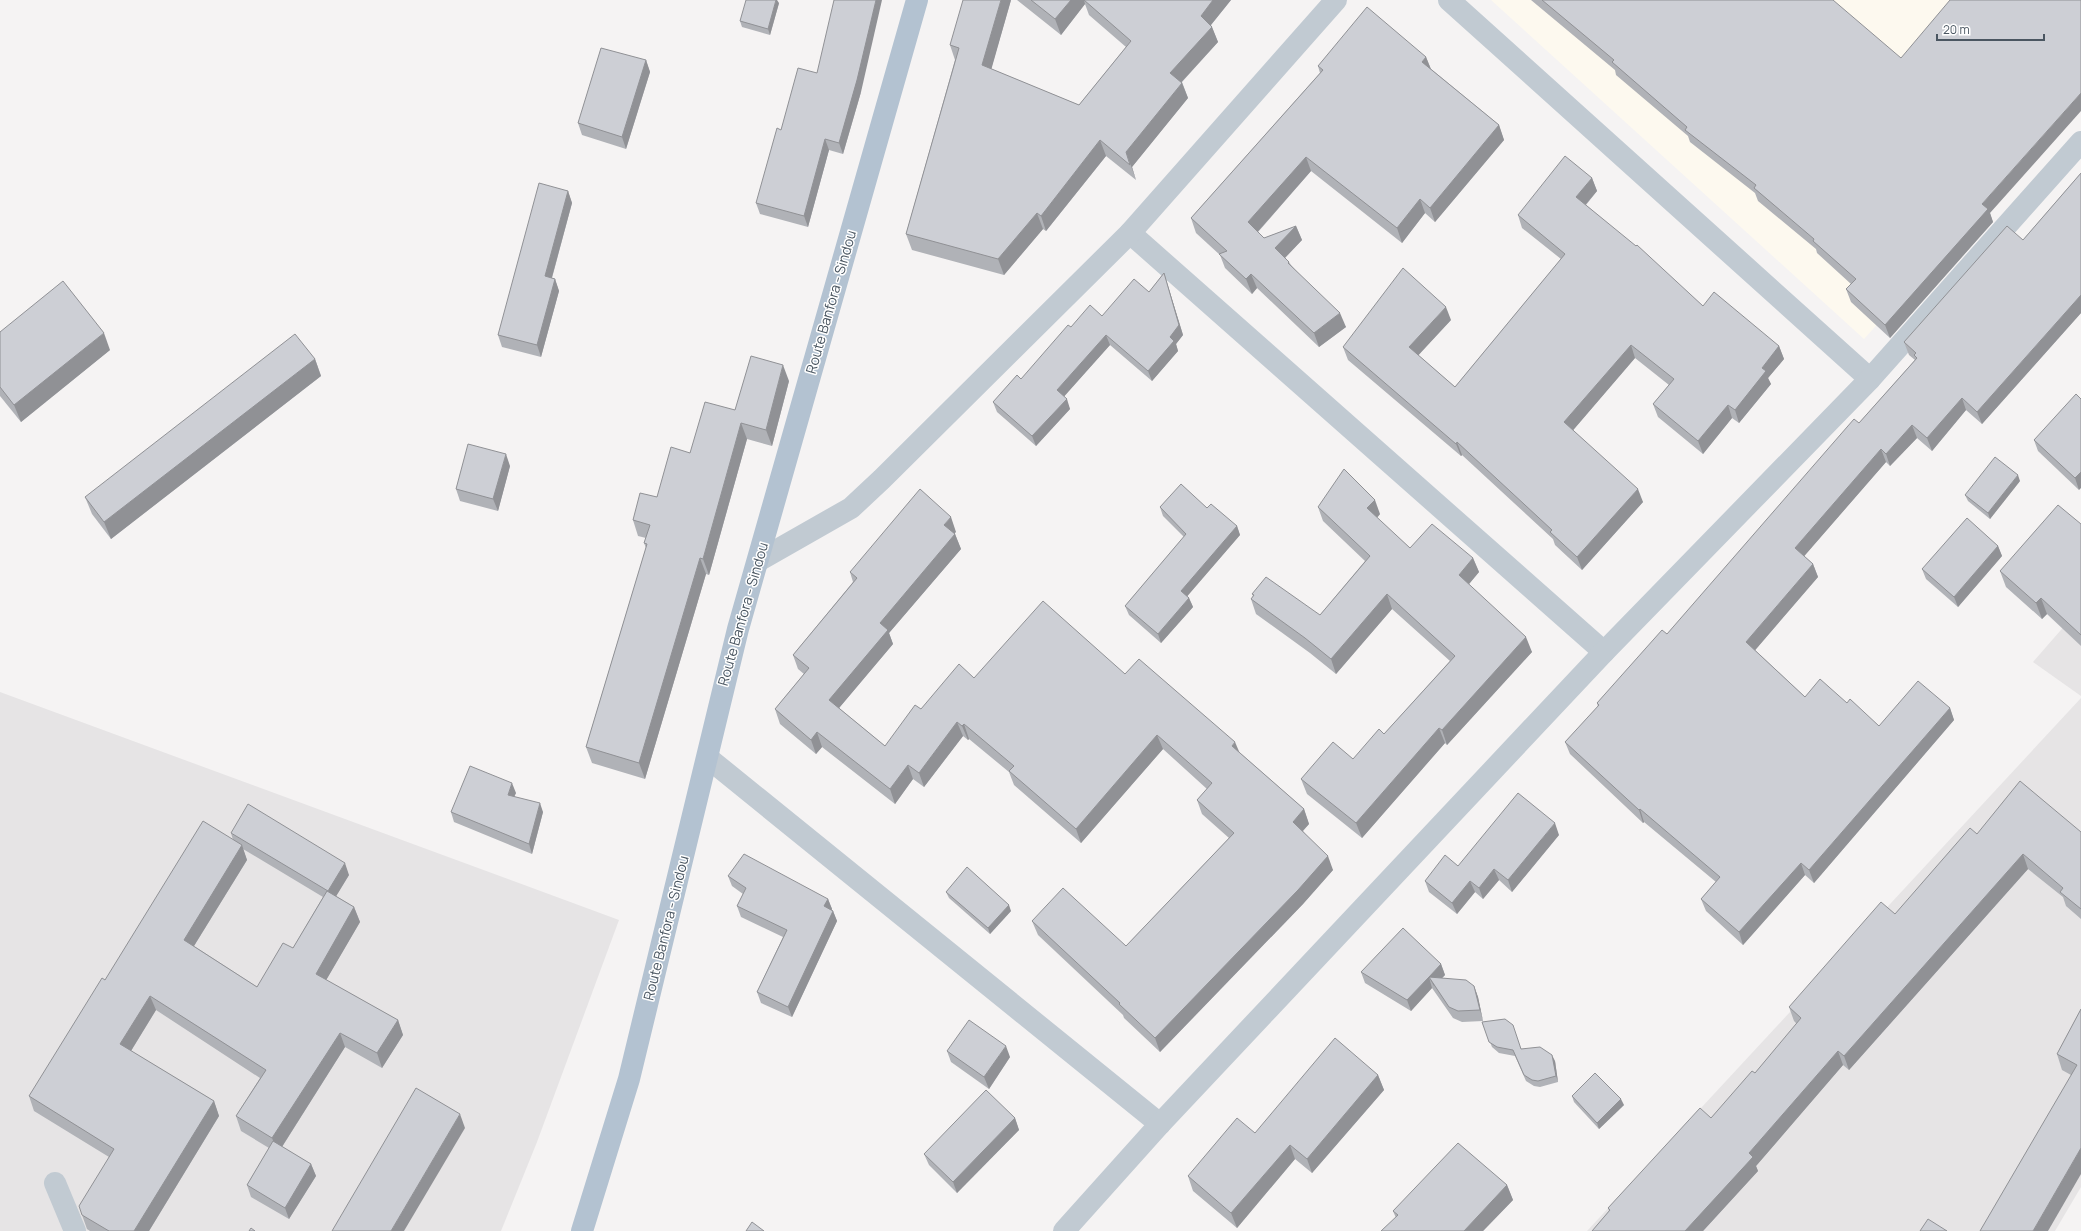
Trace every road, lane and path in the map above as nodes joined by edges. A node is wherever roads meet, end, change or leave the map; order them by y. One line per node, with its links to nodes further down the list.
1 (917, 0): 7 (main road, Route Banfora - Sindou)
2 (1336, 0): 5 (street)
3 (1449, 0): 6 (street)
4 (2081, 142): 6 (street)
5 (1130, 233): 7 (street); 8 (street)
6 (1870, 379): 8 (street)
7 (758, 560): 9 (main road, Route Banfora - Sindou)
8 (1604, 652): 10 (street)
9 (708, 758): 10 (street); 13 (main road, Route Banfora - Sindou)
10 (1160, 1124): 14 (street)
11 (55, 1183): 12 (street)
12 (75, 1231)
13 (582, 1231)
14 (1064, 1231)

